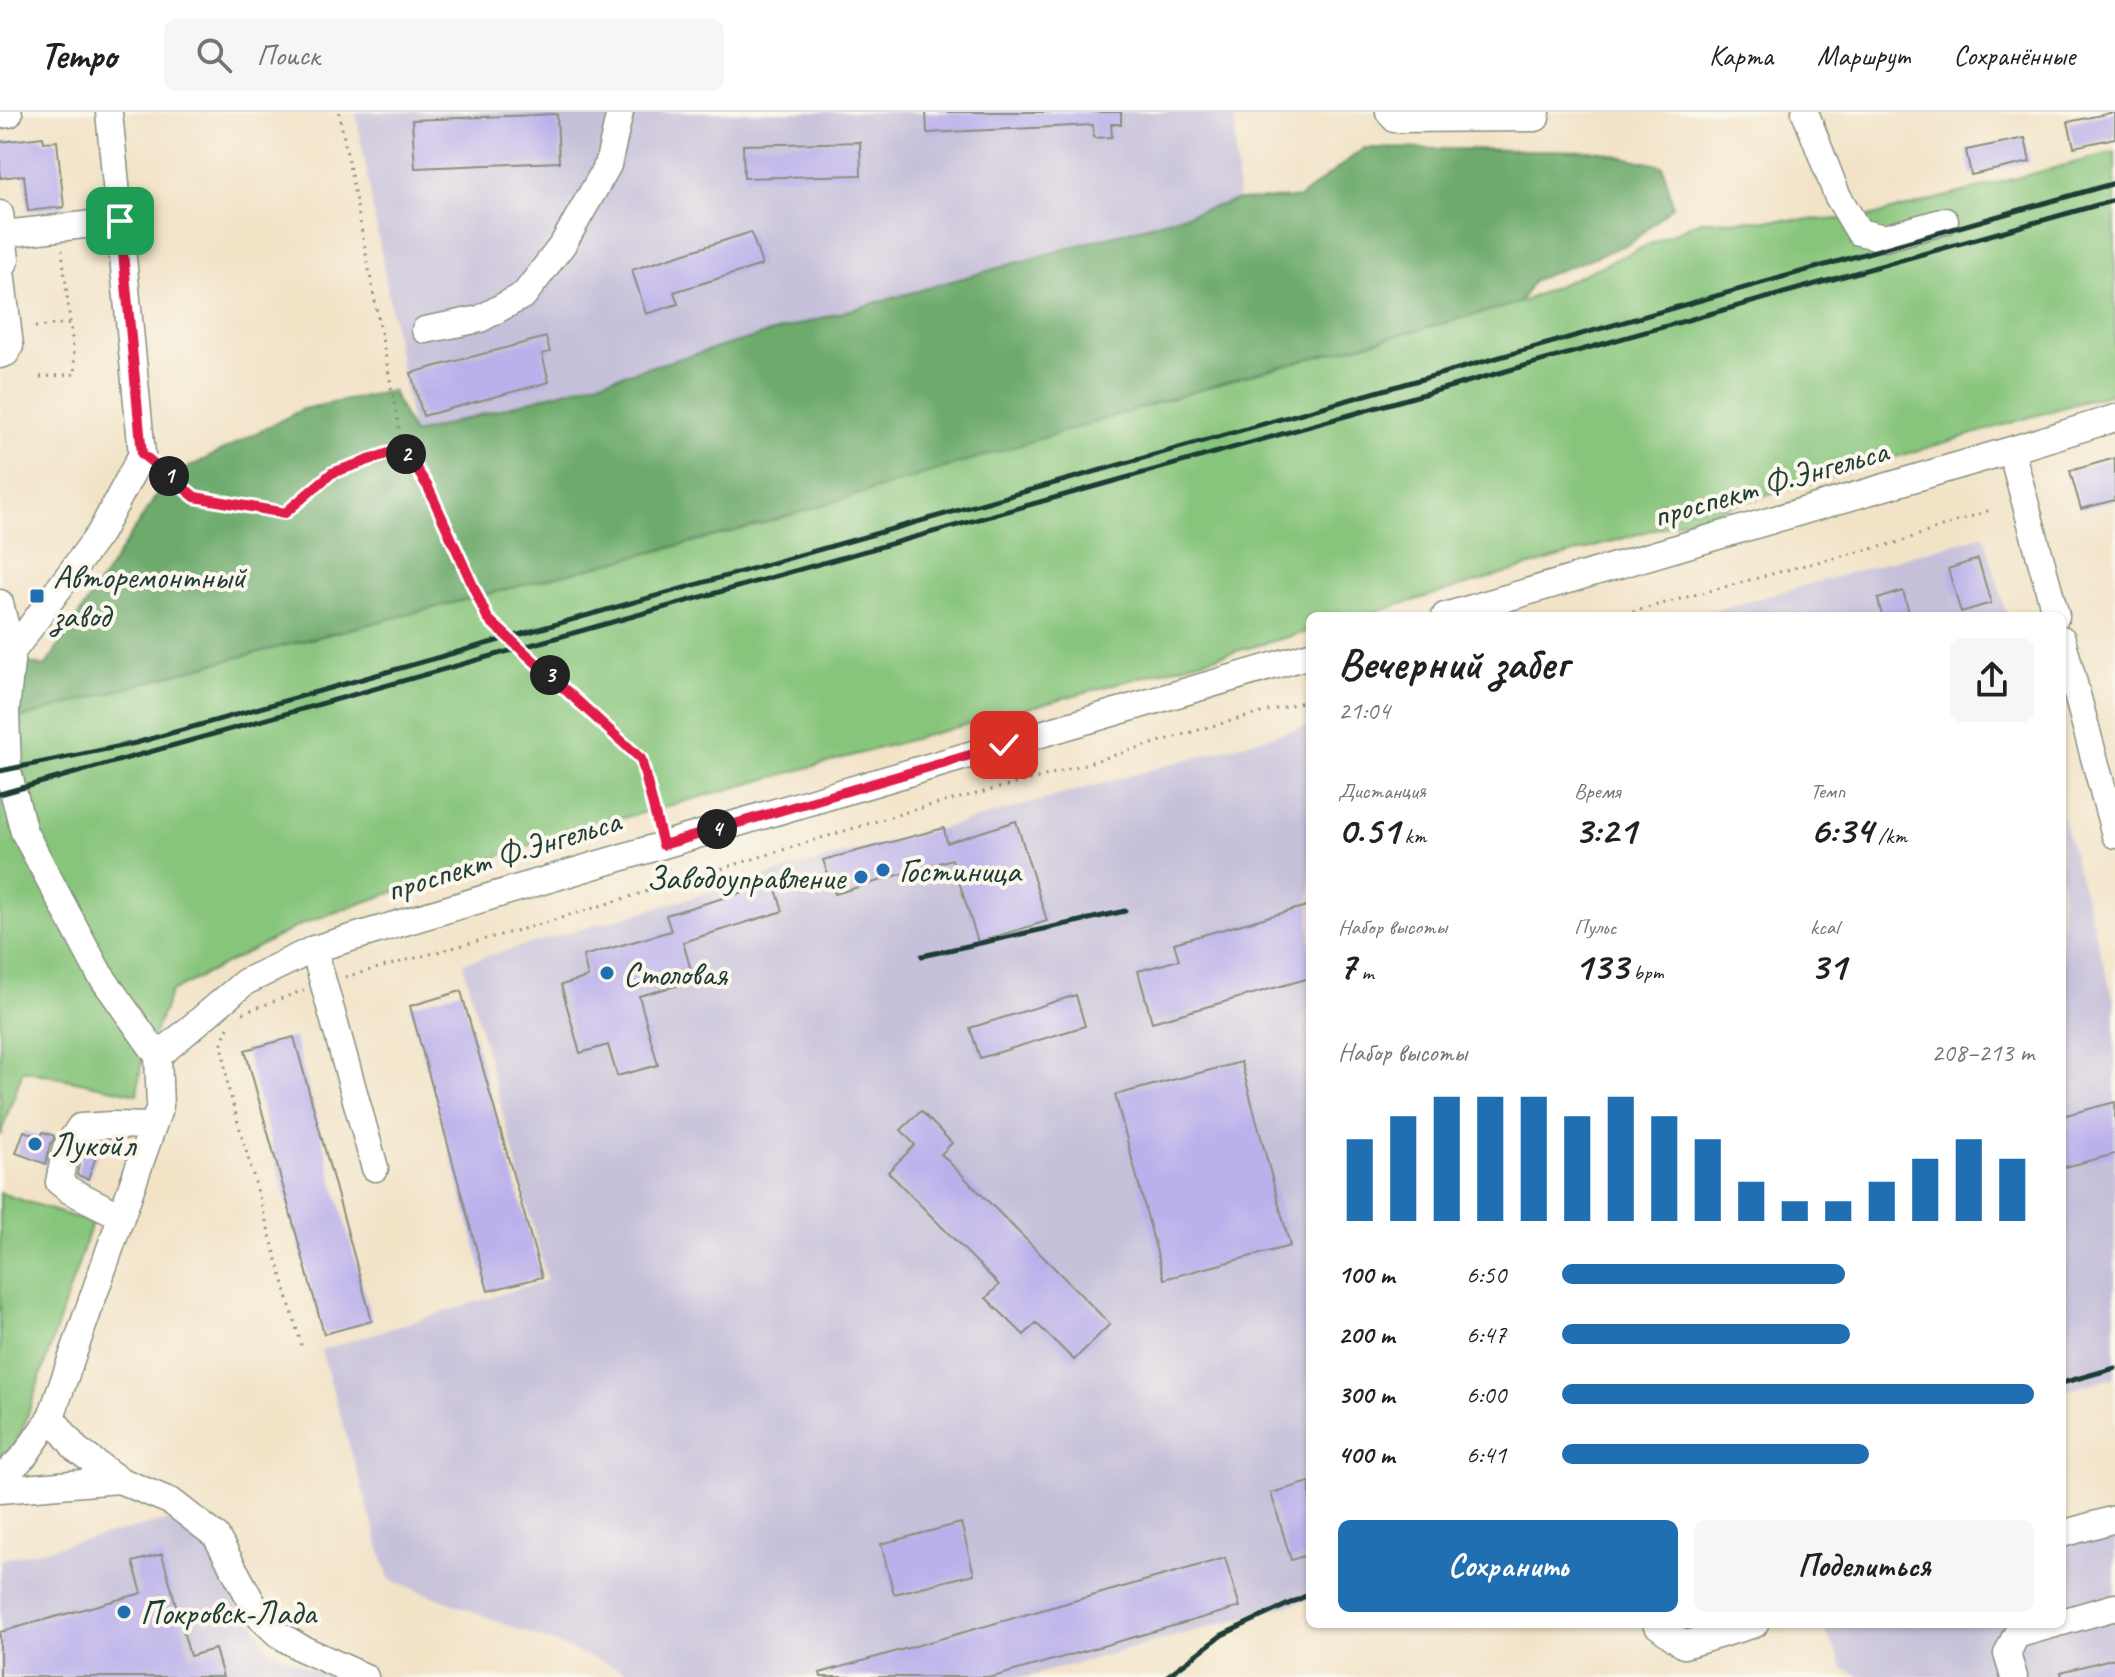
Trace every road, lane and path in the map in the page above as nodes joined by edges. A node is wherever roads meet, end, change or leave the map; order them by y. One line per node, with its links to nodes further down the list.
1 (109, 112): 7 (street)
2 (339, 112): 17 (path)
3 (620, 112): 13 (street)
4 (1805, 112): 8 (street)
5 (1392, 115): 6 (street)
6 (1536, 115)
7 (120, 221): 10 (street); 19 (street)
8 (1945, 221)
9 (2, 224): 10 (street); 14 (street)
10 (60, 228): 11 (path)
11 (71, 323): 12 (path); 15 (path)
12 (35, 327)
13 (425, 330)
14 (0, 355)
15 (40, 377)
16 (2115, 418): 18 (street, проспект Ф.Энгельса)
17 (403, 448): 19 (path); 30 (path)
18 (2011, 450): 22 (street, проспект Ф.Энгельса); 24 (street)
19 (142, 454): 25 (street)
20 (1993, 509): 23 (path)
21 (0, 603): 25 (street)
22 (1459, 612)
23 (1632, 612)
24 (2055, 612)
25 (12, 652): 34 (street)
26 (2066, 654): 29 (street)
27 (1306, 656): 30 (street, проспект Ф.Энгельса)
28 (1306, 701): 31 (path)
29 (2115, 835)
30 (663, 845): 31 (path); 32 (street, проспект Ф.Энгельса)
31 (670, 884): 33 (path)
32 (314, 949): 33 (street); 34 (street, проспект Ф.Энгельса)
33 (324, 983): 36 (street); 38 (path)
34 (158, 1056): 35 (street)
35 (153, 1126): 37 (street); 37 (street)
36 (375, 1168)
37 (121, 1216): 39 (street)
38 (302, 1348)
39 (51, 1417): 40 (street); 41 (street)
40 (0, 1480)
41 (119, 1480): 42 (street); 50 (street)
42 (0, 1490)
43 (2115, 1519): 44 (street)
44 (2066, 1533)
45 (2115, 1607): 46 (street)
46 (2066, 1621)
47 (1661, 1628): 48 (street)
48 (1741, 1628)
49 (2041, 1628): 51 (street)
50 (365, 1677)
51 (2014, 1677)

